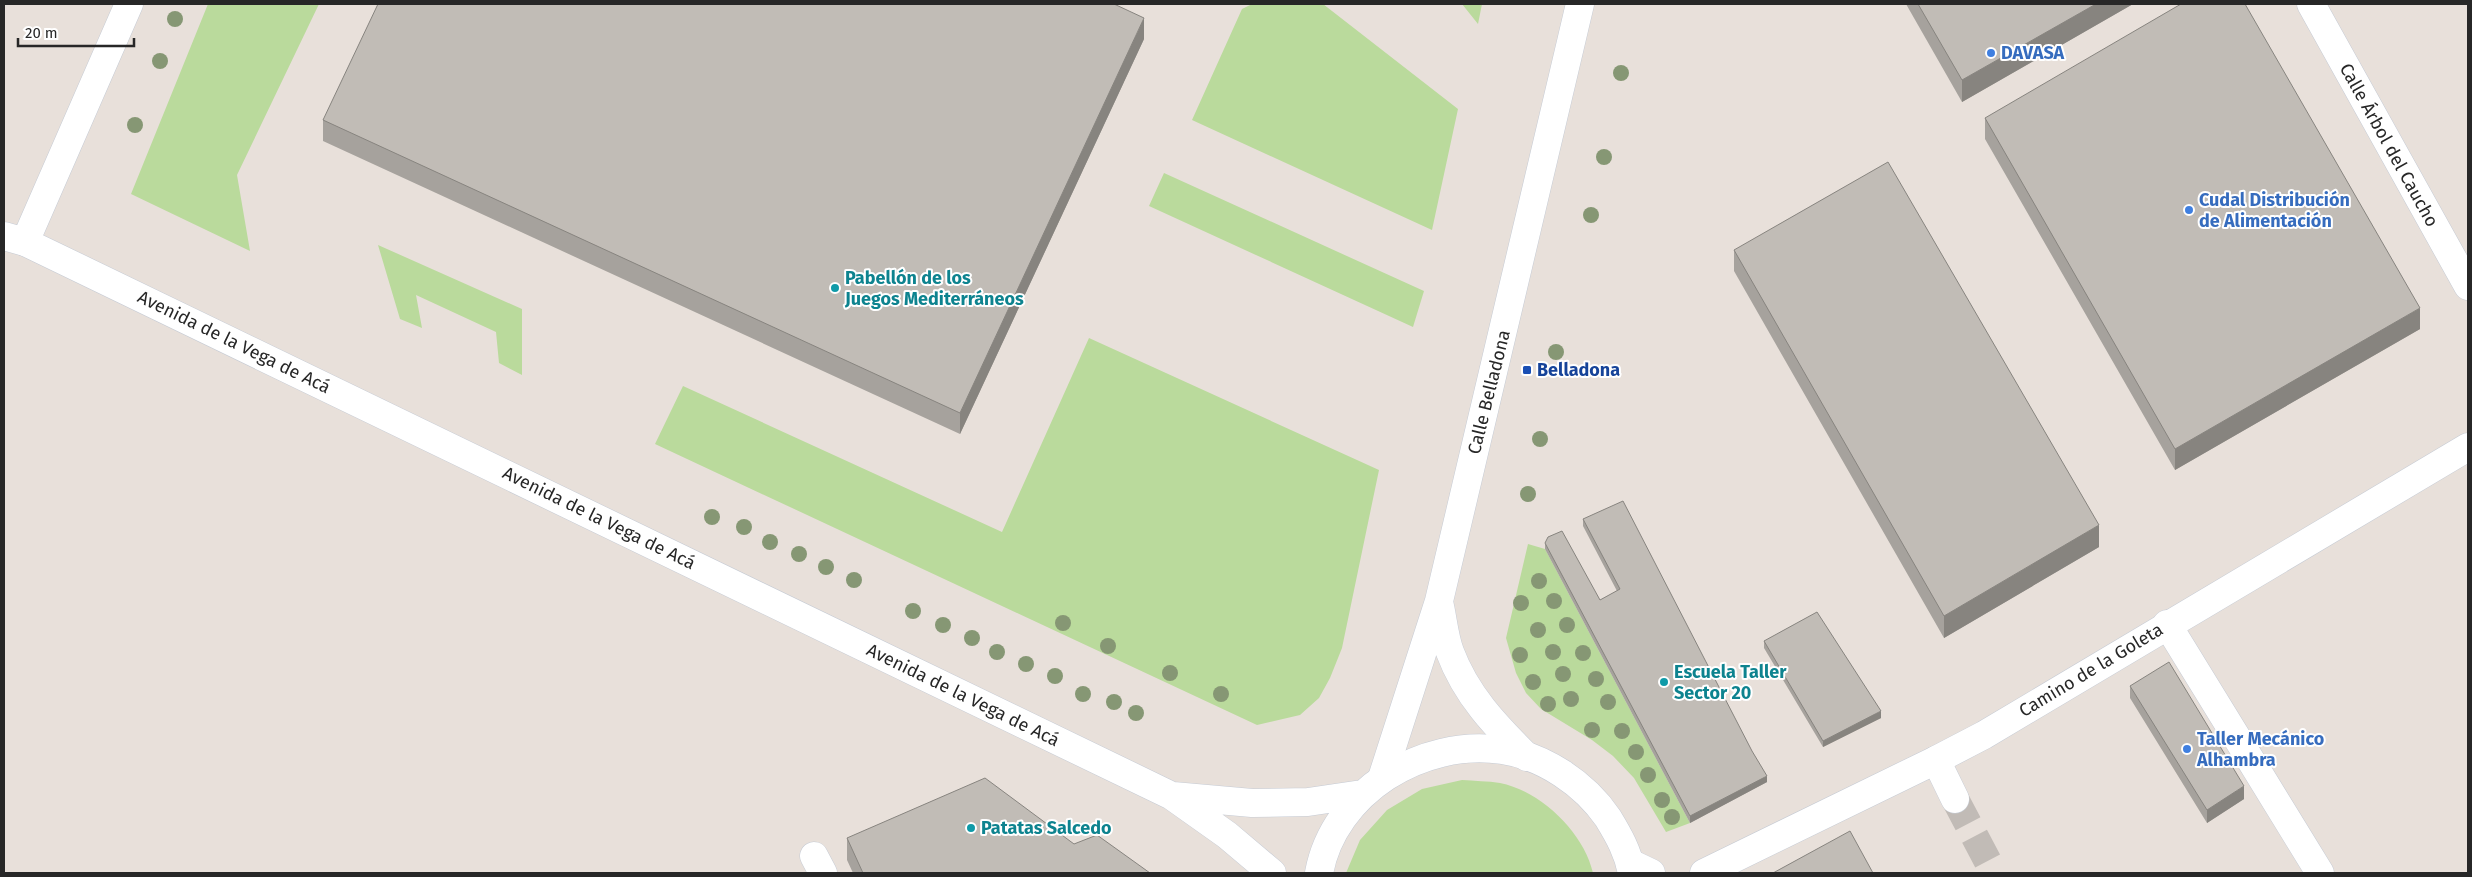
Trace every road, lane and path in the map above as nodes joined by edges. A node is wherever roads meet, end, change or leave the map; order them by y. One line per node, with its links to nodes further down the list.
1 (129, 4): 4 (street)
2 (1580, 4): 7 (street, Calle Belladona)
3 (2311, 4): 5 (street, Calle Árbol del Caucho)
4 (15, 239): 12 (street, Avenida de la Vega de Acá)
5 (2468, 286)
6 (2468, 447): 8 (street, Camino de la Goleta)
7 (1439, 601): 9 (street, Calle Belladona); 11 (street)
8 (2167, 624): 10 (street, Camino de la Goleta); 18 (street)
9 (1527, 757): 11 (street); 14 (street)
10 (1936, 760): 13 (street); 17 (street, Camino de la Goleta)
11 (1372, 786): 12 (street, Avenida de la Vega de Acá); 16 (street)
12 (1172, 796): 15 (street, Avenida de la Vega de Acá)
13 (1956, 799)
14 (1638, 870)
15 (1272, 873)
16 (1319, 873)
17 (1704, 873)
18 (2320, 873)

